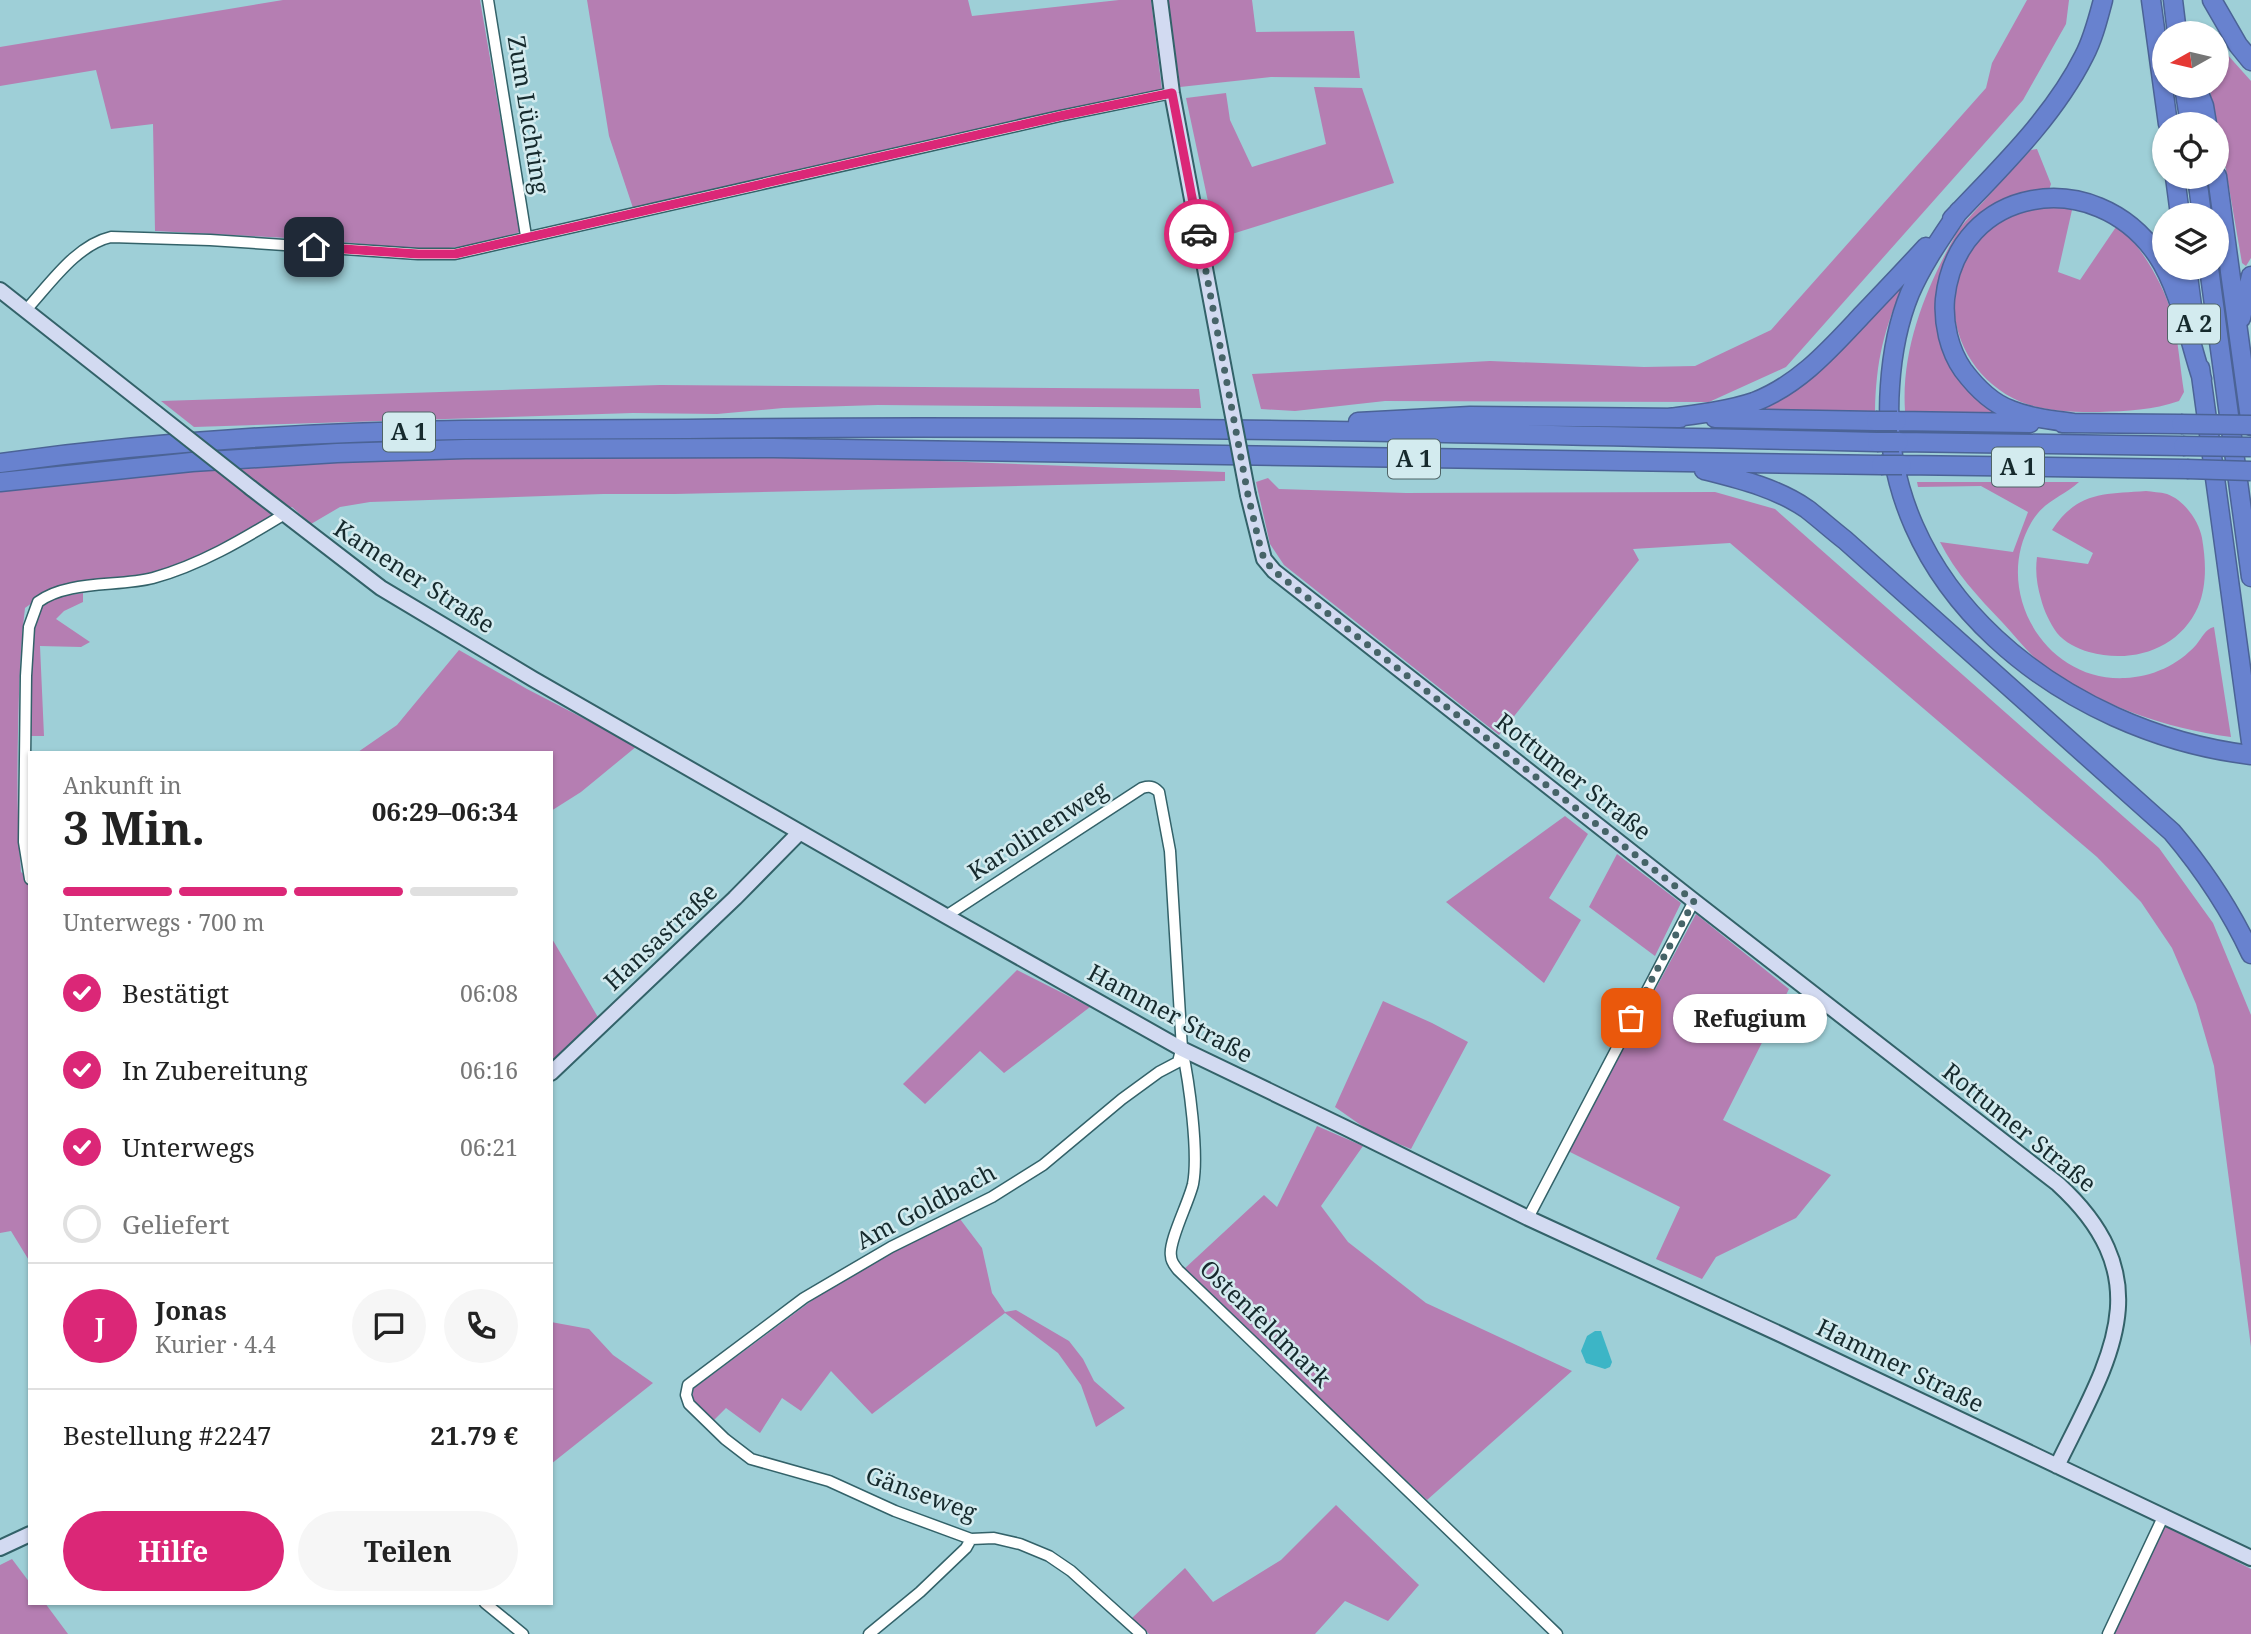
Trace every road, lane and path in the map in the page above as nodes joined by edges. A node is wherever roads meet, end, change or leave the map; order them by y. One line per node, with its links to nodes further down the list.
1 (488, 0): 13 (street, Zum Lüchting)
2 (1160, 0): 9 (main road, Rottumer Straße)
3 (2103, 0): 12 (highway)
4 (2151, 0): 10 (highway)
5 (2173, 0): 7 (highway)
6 (2211, 0): 8 (highway)
7 (2176, 21)
8 (2251, 61)
9 (1172, 93): 13 (street); 37 (main road, Rottumer Straße, bridge)
10 (2166, 112)
11 (2219, 189): 19 (highway)
12 (1959, 211): 21 (highway); 33 (highway)
13 (526, 236): 18 (street)
14 (2251, 276): 19 (highway)
15 (2189, 280): 20 (highway, A 2)
16 (2211, 280): 31 (highway, A 2)
17 (0, 290): 18 (main road, Kamener Straße)
18 (26, 310): 30 (main road, Kamener Straße, bridge)
19 (2238, 331): 23 (highway)
20 (2202, 379): 22 (highway); 32 (highway, A 2)
21 (1670, 418): 22 (highway, bridge); 24 (highway)
22 (2073, 423): 23 (highway, bridge)
23 (2251, 426)
24 (1284, 431): 25 (highway, A 1, bridge); 26 (highway, A 1)
25 (2251, 447)
26 (0, 463)
27 (1677, 463): 28 (highway, A 1, bridge); 29 (highway, A 1); 39 (highway)
28 (2251, 471)
29 (0, 482)
30 (283, 514): 35 (main road, Kamener Straße); 36 (street)
31 (2251, 577)
32 (2251, 742)
33 (2251, 755)
34 (1155, 788): 38 (street, Karolinenweg); 40 (street, Ostenfeldmark)
35 (800, 832): 38 (main road, Hammer Straße); 41 (main road, Hansastraße)
36 (28, 867)
37 (1694, 901): 42 (street); 44 (main road, Rottumer Straße)
38 (946, 916): 40 (main road, Hammer Straße)
39 (2251, 954)
40 (1182, 1049): 42 (main road, Hammer Straße); 43 (street, Am Goldbach); 54 (street, Ostenfeldmark)
41 (553, 1071)
42 (1528, 1218): 44 (main road, Hammer Straße)
43 (686, 1395): 47 (street, Gänseweg)
44 (2057, 1466): 45 (main road, Hammer Straße)
45 (2164, 1515): 49 (main road, Hammer Straße); 55 (street)
46 (28, 1535): 48 (main road)
47 (971, 1539): 52 (street); 53 (street, Gänseweg)
48 (0, 1548)
49 (2251, 1558)
50 (487, 1605): 51 (street)
51 (523, 1634)
52 (869, 1634)
53 (1141, 1634)
54 (1557, 1634)
55 (2108, 1634)

